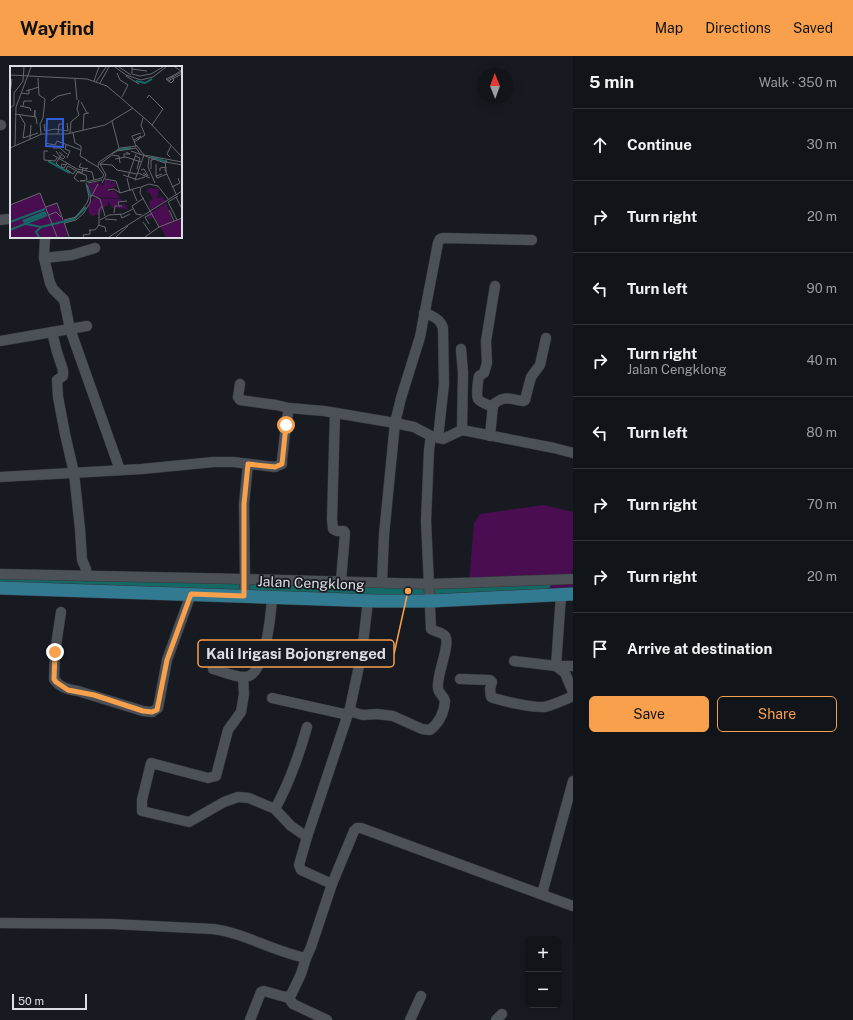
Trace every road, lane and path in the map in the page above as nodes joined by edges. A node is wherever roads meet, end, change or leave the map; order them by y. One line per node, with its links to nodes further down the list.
1 (45, 238): 4 (street)
2 (532, 240): 6 (street)
3 (95, 248): 4 (street)
4 (44, 258): 8 (street)
5 (495, 286): 14 (street)
6 (424, 312): 17 (street); 20 (street)
7 (87, 326): 8 (street)
8 (70, 329): 9 (street); 23 (street)
9 (52, 332): 11 (street); 24 (street)
10 (546, 338): 14 (street)
11 (0, 341)
12 (461, 349): 18 (street)
13 (240, 384): 15 (street)
14 (493, 407): 19 (street)
15 (289, 408): 16 (street); 22 (street)
16 (335, 412): 17 (street); 28 (street)
17 (395, 422): 20 (street); 33 (street)
18 (462, 430): 19 (street); 20 (street)
19 (490, 436): 21 (street)
20 (434, 437): 34 (street)
21 (573, 453)
22 (248, 464): 23 (street); 31 (street)
23 (120, 470): 24 (street)
24 (74, 473): 25 (street); 29 (street)
25 (0, 477)
26 (0, 574): 29 (street)
27 (573, 579): 34 (street)
28 (341, 581): 31 (street); 33 (street)
29 (78, 582): 30 (main road, Jalan Cengklong); 30 (street); 32 (main road, Jalan Cengklong)
30 (107, 584): 31 (street); 35 (main road, Jalan Cengklong)
31 (245, 587): 35 (main road, Jalan Cengklong); 37 (main road, Jalan Cengklong)
32 (0, 588)
33 (375, 591): 34 (main road, Jalan Cengklong); 34 (street); 37 (main road, Jalan Cengklong); 48 (street)
34 (430, 592): 36 (main road, Jalan Cengklong); 48 (street)
35 (191, 594): 38 (street)
36 (567, 595): 40 (street)
37 (272, 597): 43 (street)
38 (61, 612)
39 (514, 661): 40 (street)
40 (556, 666): 41 (street); 45 (street)
41 (573, 666)
42 (213, 669): 43 (street)
43 (243, 677): 51 (street)
44 (460, 679): 46 (street)
45 (573, 692)
46 (573, 696)
47 (272, 698): 48 (street)
48 (348, 713): 52 (street)
49 (307, 727): 51 (street)
50 (573, 781): 54 (street)
51 (275, 809): 52 (street)
52 (307, 837): 53 (street)
53 (332, 884): 54 (street); 57 (street)
54 (542, 894): 55 (street)
55 (573, 906)
56 (0, 923): 57 (street)
57 (306, 958): 59 (street)
58 (421, 996): 62 (street)
59 (288, 997): 60 (street); 61 (street)
60 (250, 1020)
61 (327, 1020)
62 (410, 1020)

